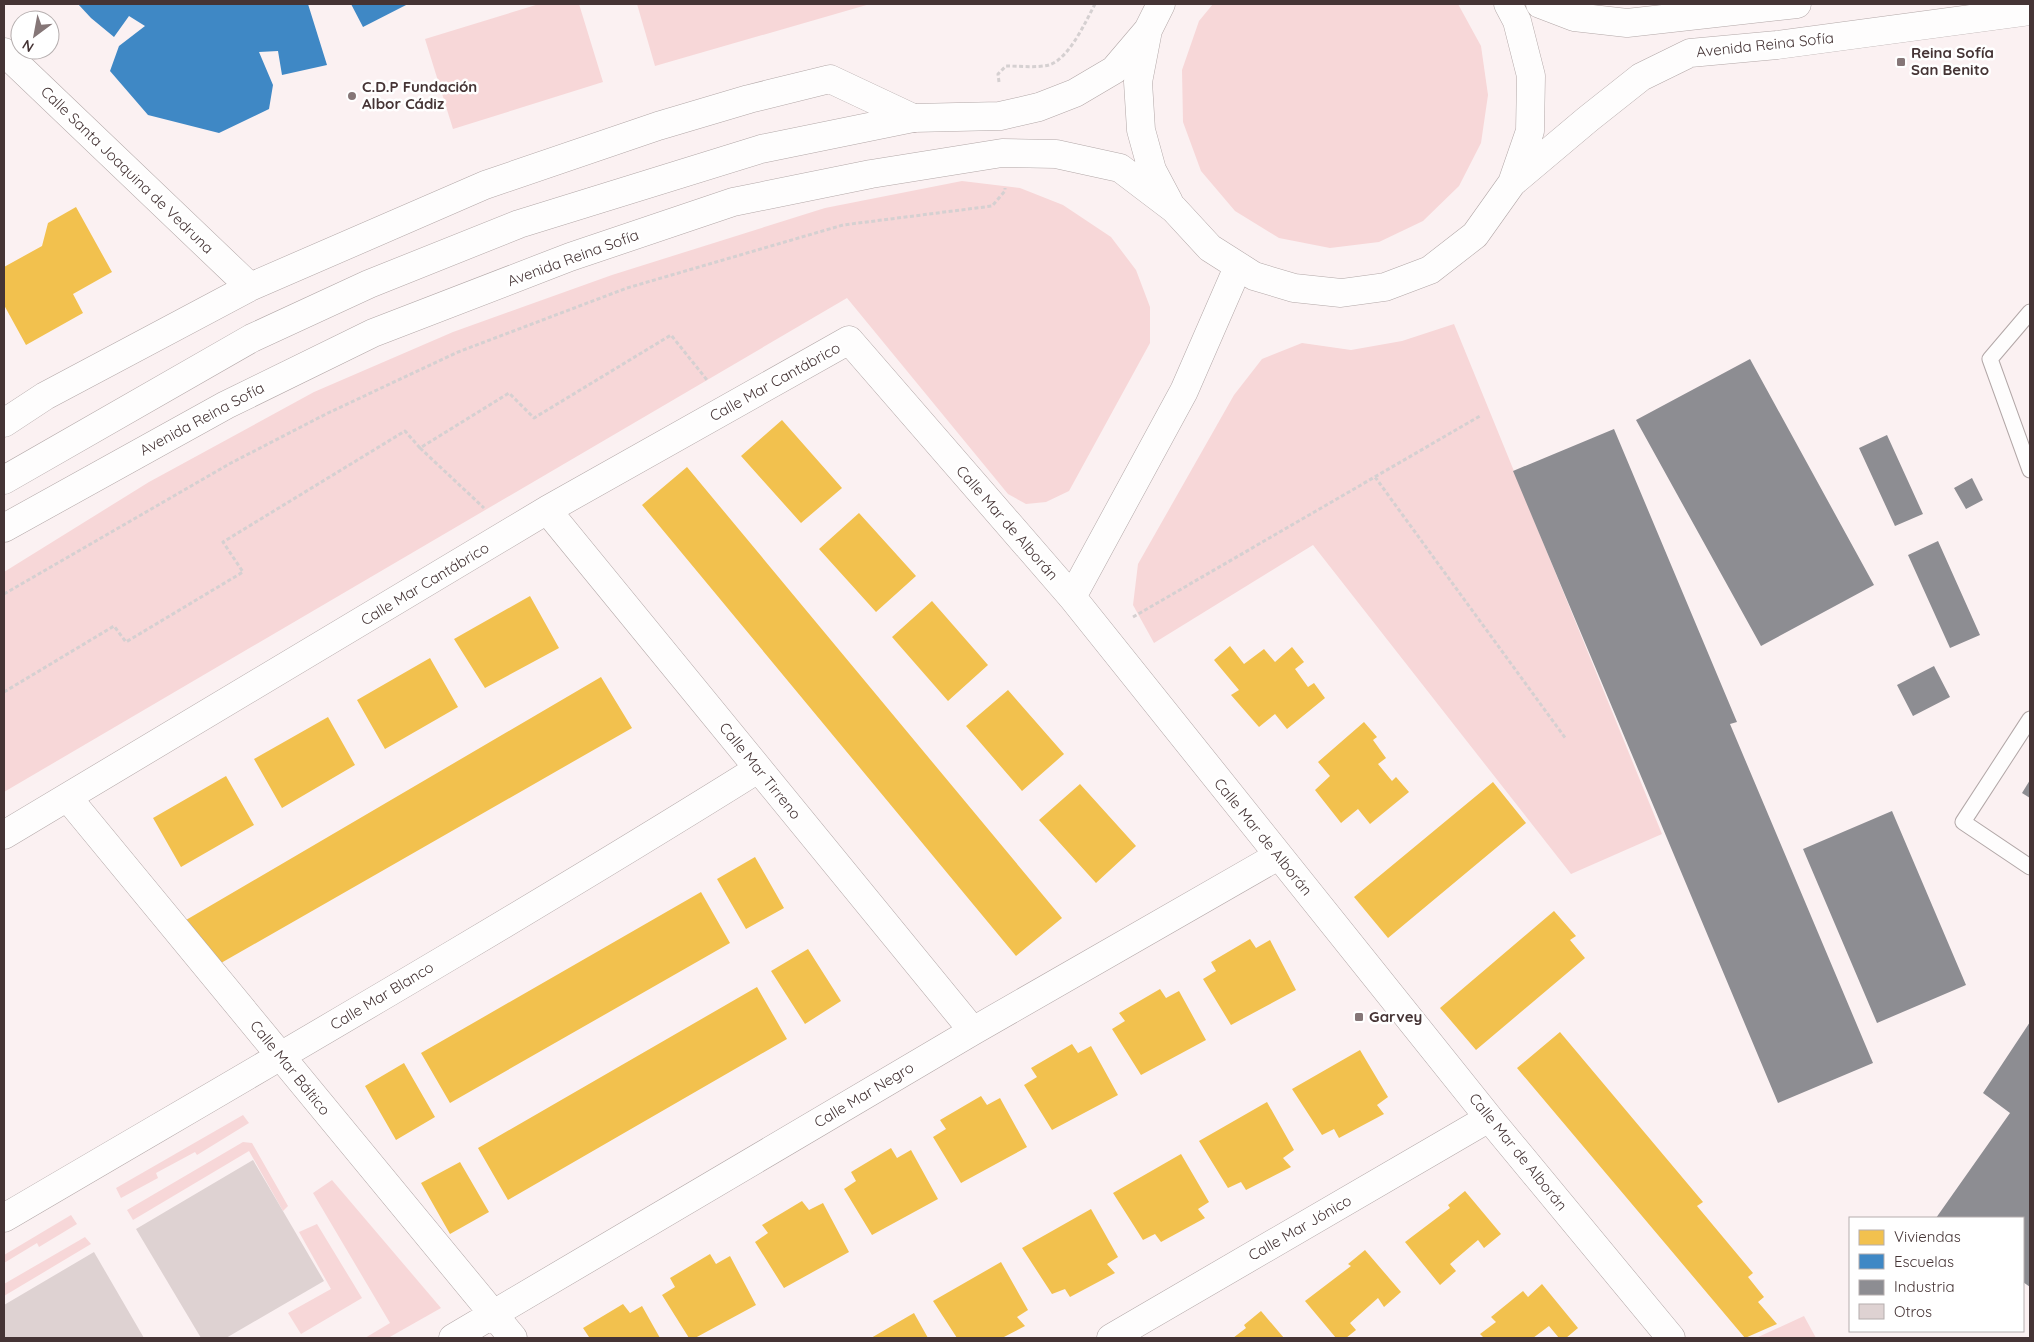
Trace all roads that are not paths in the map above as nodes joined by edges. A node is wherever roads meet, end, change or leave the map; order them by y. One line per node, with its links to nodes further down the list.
1 (1508, 4): 9 (street, Avenida Reina Sofía)
2 (1540, 4): 4 (street)
3 (1797, 4): 4 (street)
4 (1757, 6)
5 (2030, 11): 9 (street, Avenida Reina Sofía)
6 (1155, 12): 8 (street, Avenida Reina Sofía); 10 (street, Avenida Reina Sofía)
7 (4, 52): 12 (street, Calle Santa Joaquina de Vedruna)
8 (913, 118): 12 (street); 17 (street, Avenida Reina Sofía)
9 (1512, 184): 11 (street, Avenida Reina Sofía)
10 (1174, 210): 11 (street, Avenida Reina Sofía); 19 (street, Avenida Reina Sofía)
11 (1238, 267): 20 (street)
12 (250, 287): 15 (street)
13 (2030, 312): 16 (lane)
14 (850, 340): 18 (street, Calle Mar Cantábrico); 20 (street, Calle Mar de Alborán)
15 (4, 422)
16 (2030, 470)
17 (4, 480)
18 (547, 510): 22 (street, Calle Mar Tirreno); 23 (street, Calle Mar Cantábrico)
19 (4, 528)
20 (1072, 597): 25 (street, Calle Mar de Alborán)
21 (2030, 719): 26 (lane)
22 (758, 769): 27 (street, Calle Mar Tirreno); 28 (street, Calle Mar Blanco)
23 (68, 798): 24 (street, Calle Mar Cantábrico); 28 (street, Calle Mar Báltico)
24 (4, 835)
25 (1278, 856): 27 (street, Calle Mar Negro); 29 (street, Calle Mar de Alborán)
26 (2030, 867)
27 (973, 1031): 31 (street, Calle Mar Negro)
28 (280, 1056): 30 (street, Calle Mar Blanco); 31 (street, Calle Mar Báltico)
29 (1489, 1118): 34 (street, Calle Mar Jónico); 35 (street, Calle Mar de Alborán)
30 (4, 1218)
31 (493, 1315): 32 (street, Calle Mar Negro); 33 (street, Calle Mar Báltico)
32 (453, 1338)
33 (513, 1338)
34 (1111, 1338)
35 (1671, 1338)

